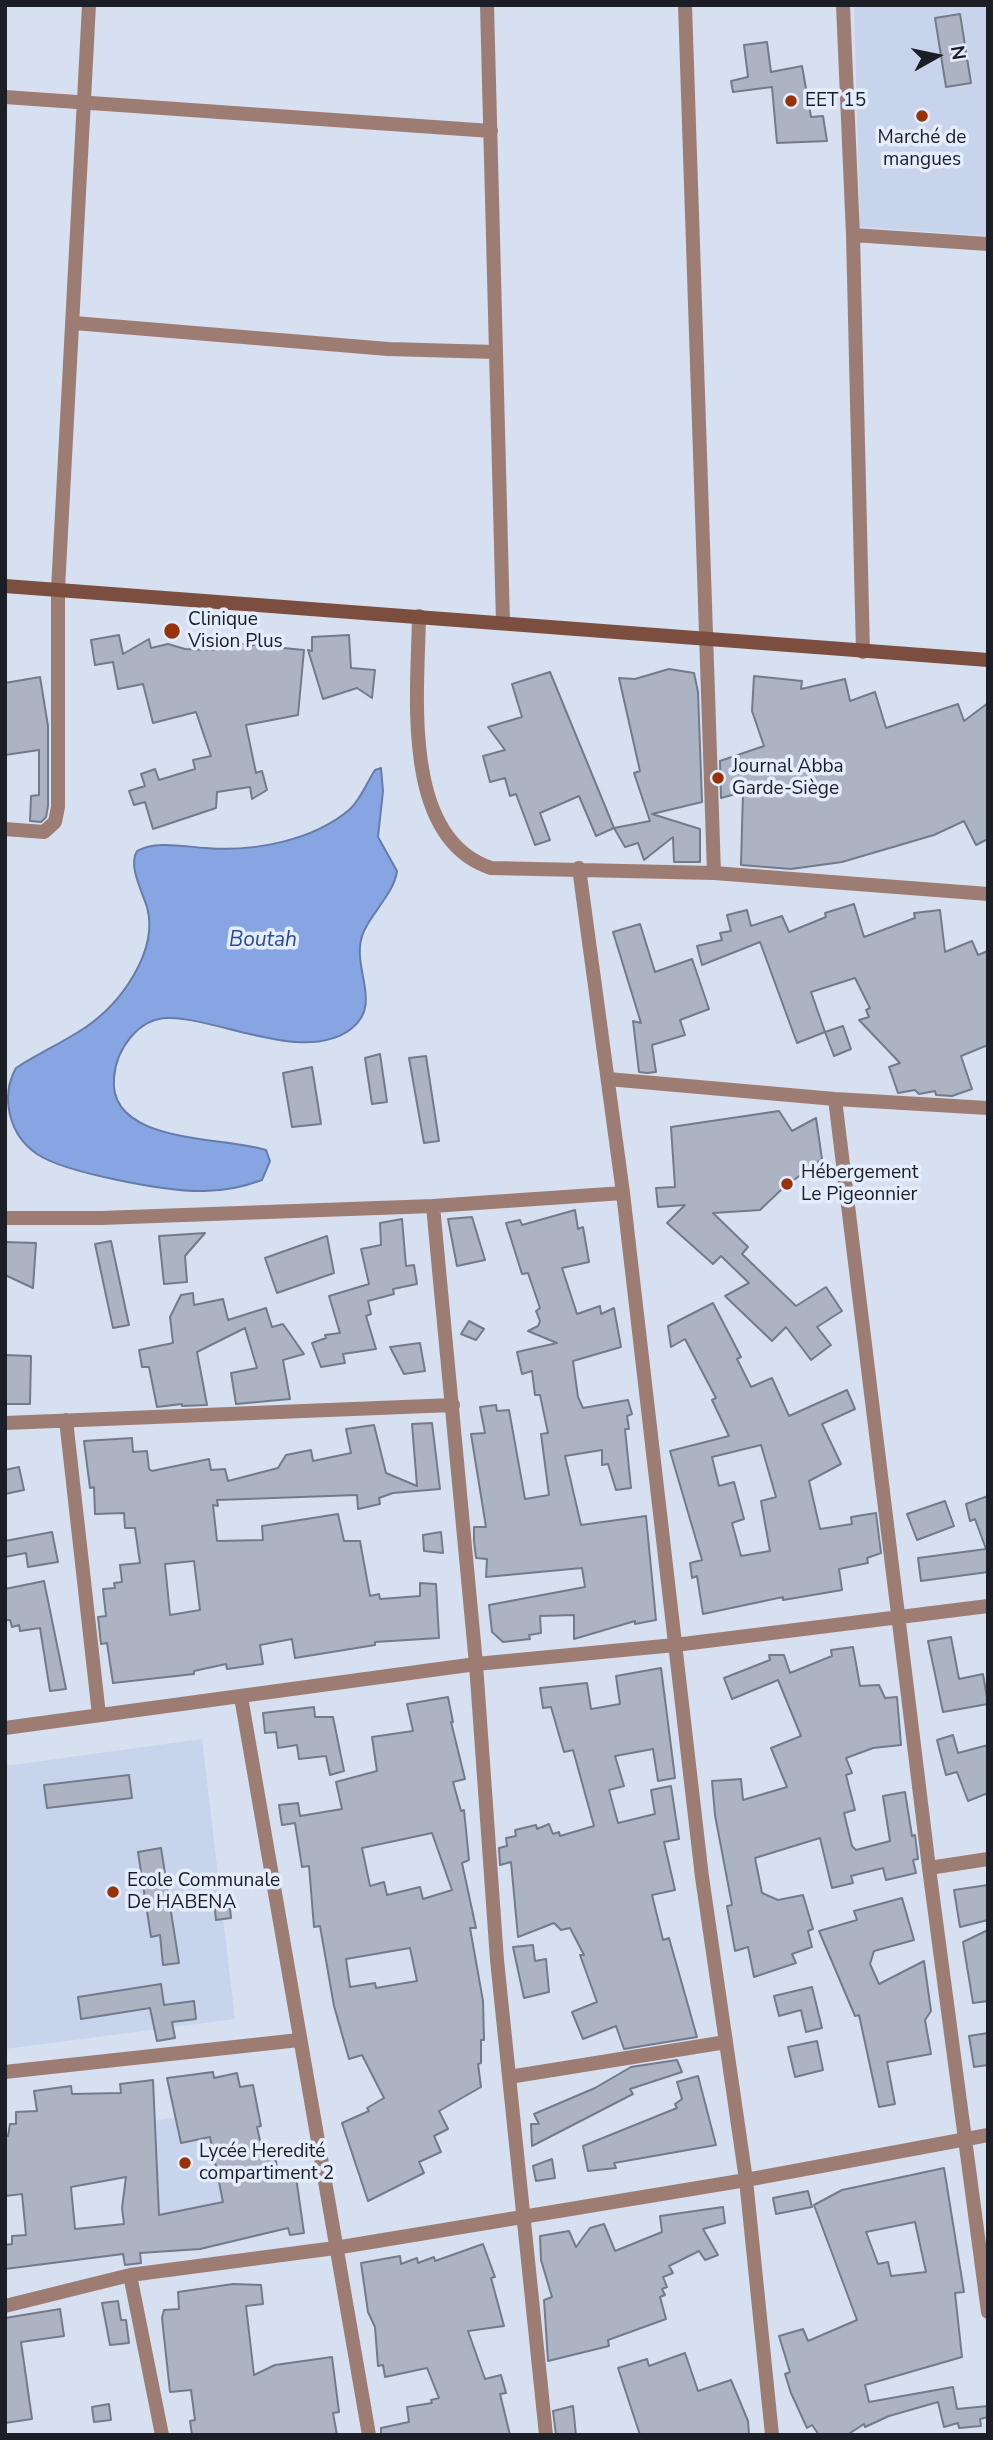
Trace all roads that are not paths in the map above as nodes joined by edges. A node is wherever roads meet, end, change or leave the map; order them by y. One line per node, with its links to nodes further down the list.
1 (89, 5): 6 (street)
2 (487, 5): 7 (street)
3 (685, 5): 16 (street)
4 (843, 5): 8 (street)
5 (5, 97): 6 (street)
6 (82, 102): 7 (street); 10 (street)
7 (491, 131): 11 (street)
8 (853, 235): 9 (street); 17 (street)
9 (988, 244)
10 (74, 323): 11 (street); 13 (street)
11 (495, 352): 15 (street)
12 (5, 586): 13 (street)
13 (58, 589): 14 (street); 19 (street)
14 (419, 616): 15 (street); 20 (street)
15 (503, 623): 16 (street)
16 (707, 640): 17 (street); 21 (street)
17 (863, 652): 18 (street)
18 (988, 660)
19 (5, 829)
20 (579, 868): 21 (street); 23 (street)
21 (714, 873): 22 (street)
22 (988, 894)
23 (608, 1079): 24 (street); 26 (street)
24 (835, 1100): 25 (street); 33 (street)
25 (988, 1108)
26 (623, 1193): 27 (street); 34 (street)
27 (433, 1206): 28 (street); 29 (street)
28 (5, 1218)
29 (453, 1405): 30 (street); 35 (street)
30 (66, 1420): 31 (street); 37 (street)
31 (5, 1423)
32 (988, 1606): 33 (street)
33 (899, 1617): 34 (street); 40 (street)
34 (675, 1645): 35 (street); 42 (street)
35 (476, 1664): 36 (street); 44 (street)
36 (241, 1697): 37 (street); 41 (street)
37 (99, 1715): 38 (street)
38 (5, 1728)
39 (988, 1859): 40 (street)
40 (929, 1868): 46 (street)
41 (299, 2040): 43 (street); 49 (street)
42 (726, 2042): 44 (street); 47 (street)
43 (5, 2072)
44 (509, 2077): 48 (street)
45 (988, 2135): 46 (street)
46 (964, 2139): 47 (street); 52 (street)
47 (746, 2180): 48 (street); 56 (street)
48 (525, 2215): 49 (street); 55 (street)
49 (335, 2248): 50 (street); 54 (street)
50 (130, 2275): 51 (street); 53 (street)
51 (5, 2306)
52 (988, 2312)
53 (162, 2435)
54 (369, 2435)
55 (546, 2435)
56 (772, 2435)

